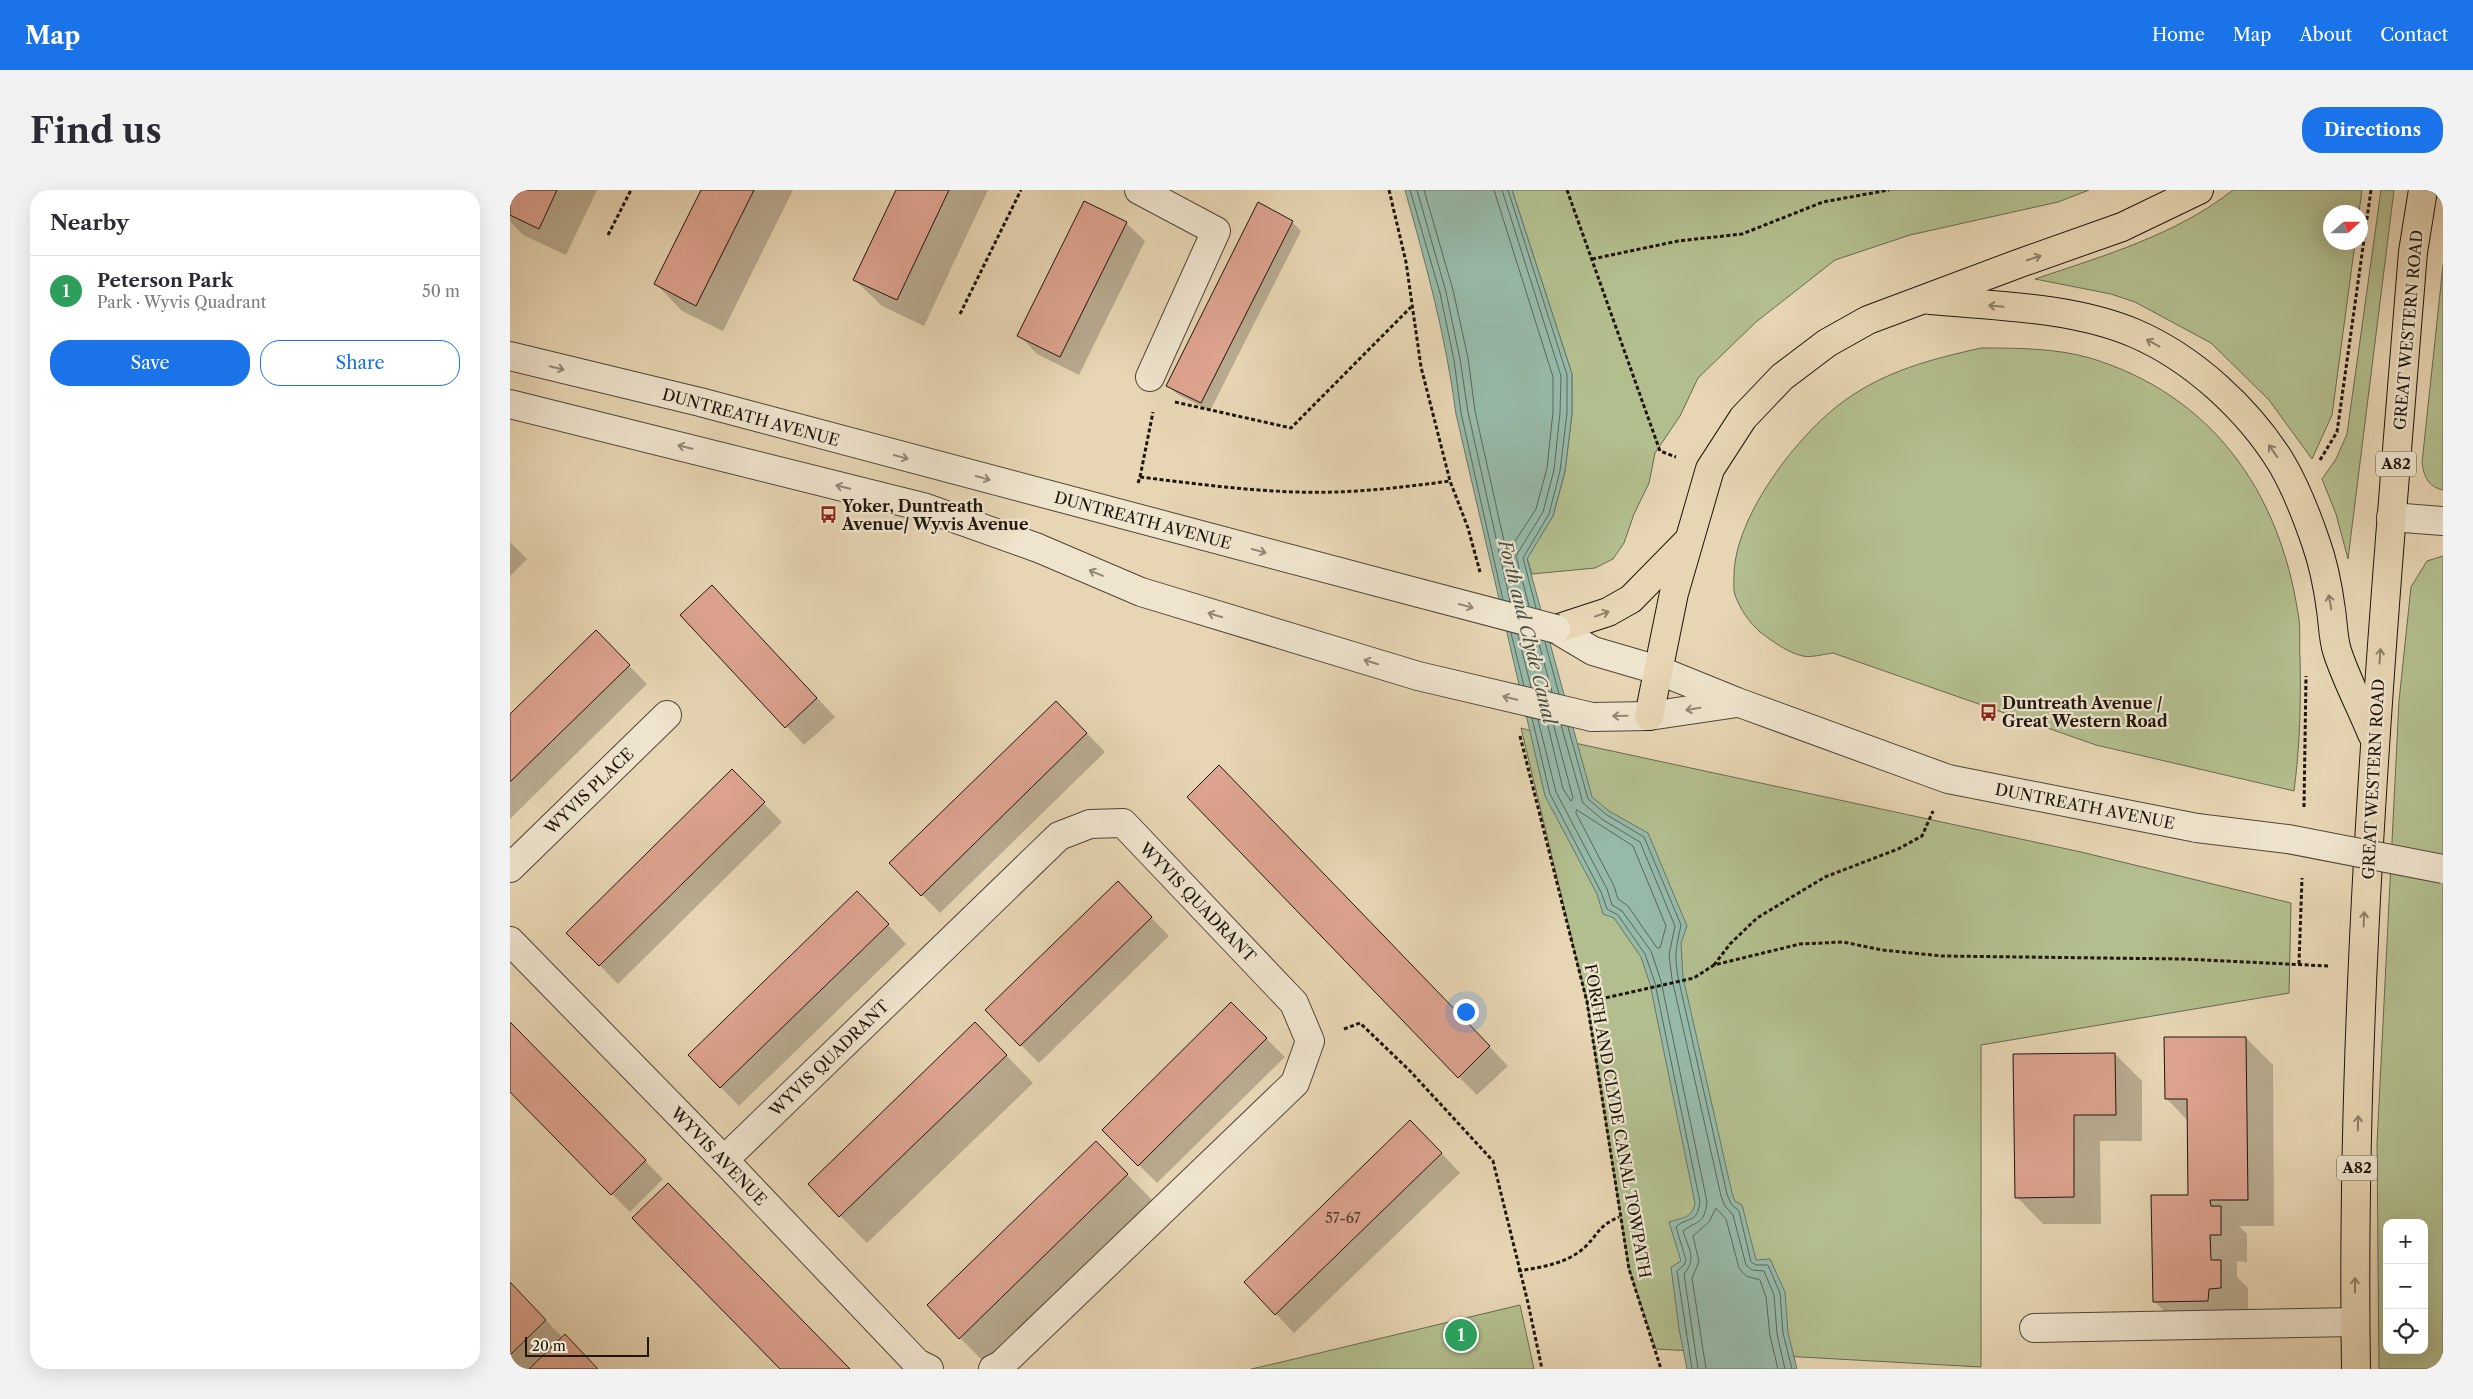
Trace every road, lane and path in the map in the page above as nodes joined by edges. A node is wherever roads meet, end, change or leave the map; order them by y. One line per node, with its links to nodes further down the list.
1 (631, 190): 9 (path)
2 (1022, 190): 13 (path)
3 (1139, 190): 15 (street)
4 (1389, 190): 12 (path)
5 (1567, 190): 10 (path)
6 (1889, 190): 10 (path)
7 (2199, 190): 11 (main road, one-way to 7)
8 (2423, 190): 23 (main road, GREAT WESTERN ROAD / A82)
9 (608, 235)
10 (1592, 260): 19 (path)
11 (1923, 300): 19 (main road); 33 (main road, one-way to 11)
12 (1412, 307): 16 (path); 21 (path)
13 (960, 314)
14 (510, 356): 22 (street, DUNTREATH AVENUE, one-way to 22)
15 (1150, 378)
16 (1167, 400)
17 (510, 404): 31 (street, DUNTREATH AVENUE, one-way to 17, bridge)
18 (1152, 412): 20 (path)
19 (1710, 469): 25 (main road)
20 (1140, 477): 21 (path); 22 (path)
21 (1450, 481): 26 (path)
22 (1125, 516): 27 (street, DUNTREATH AVENUE, one-way to 27, bridge)
23 (2391, 516): 24 (street); 33 (main road, GREAT WESTERN ROAD / A82, one-way to 23)
24 (2443, 521)
25 (1689, 541): 27 (main road, one-way to 25); 28 (main road)
26 (1475, 550)
27 (1556, 629): 28 (street, DUNTREATH AVENUE)
28 (1658, 670): 29 (street, DUNTREATH AVENUE); 31 (main road)
29 (1737, 702): 31 (street, DUNTREATH AVENUE, one-way to 31); 34 (street, DUNTREATH AVENUE)
30 (667, 715): 35 (street, WYVIS PLACE)
31 (1649, 716)
32 (1518, 730): 40 (path, FORTH AND CLYDE CANAL TOWPATH)
33 (2374, 739): 39 (main road, GREAT WESTERN ROAD / A82, one-way to 33)
34 (1948, 779): 36 (street, DUNTREATH AVENUE, bridge); 38 (path)
35 (510, 868)
36 (2443, 869)
37 (510, 941): 42 (street, WYVIS AVENUE)
38 (1714, 965): 39 (path); 40 (path)
39 (2362, 968): 45 (main road, GREAT WESTERN ROAD / A82, one-way to 39)
40 (1587, 1002): 43 (path, FORTH AND CLYDE CANAL TOWPATH)
41 (1310, 1041): 42 (street, WYVIS QUADRANT); 44 (path); 48 (street)
42 (724, 1160): 47 (street, WYVIS AVENUE)
43 (1620, 1217): 44 (path); 50 (path, FORTH AND CLYDE CANAL TOWPATH)
44 (1518, 1271): 49 (path)
45 (2355, 1322): 46 (street); 51 (main road, GREAT WESTERN ROAD / A82)
46 (2034, 1328)
47 (929, 1369)
48 (993, 1369)
49 (1542, 1369)
50 (1660, 1369)
51 (2356, 1369)

